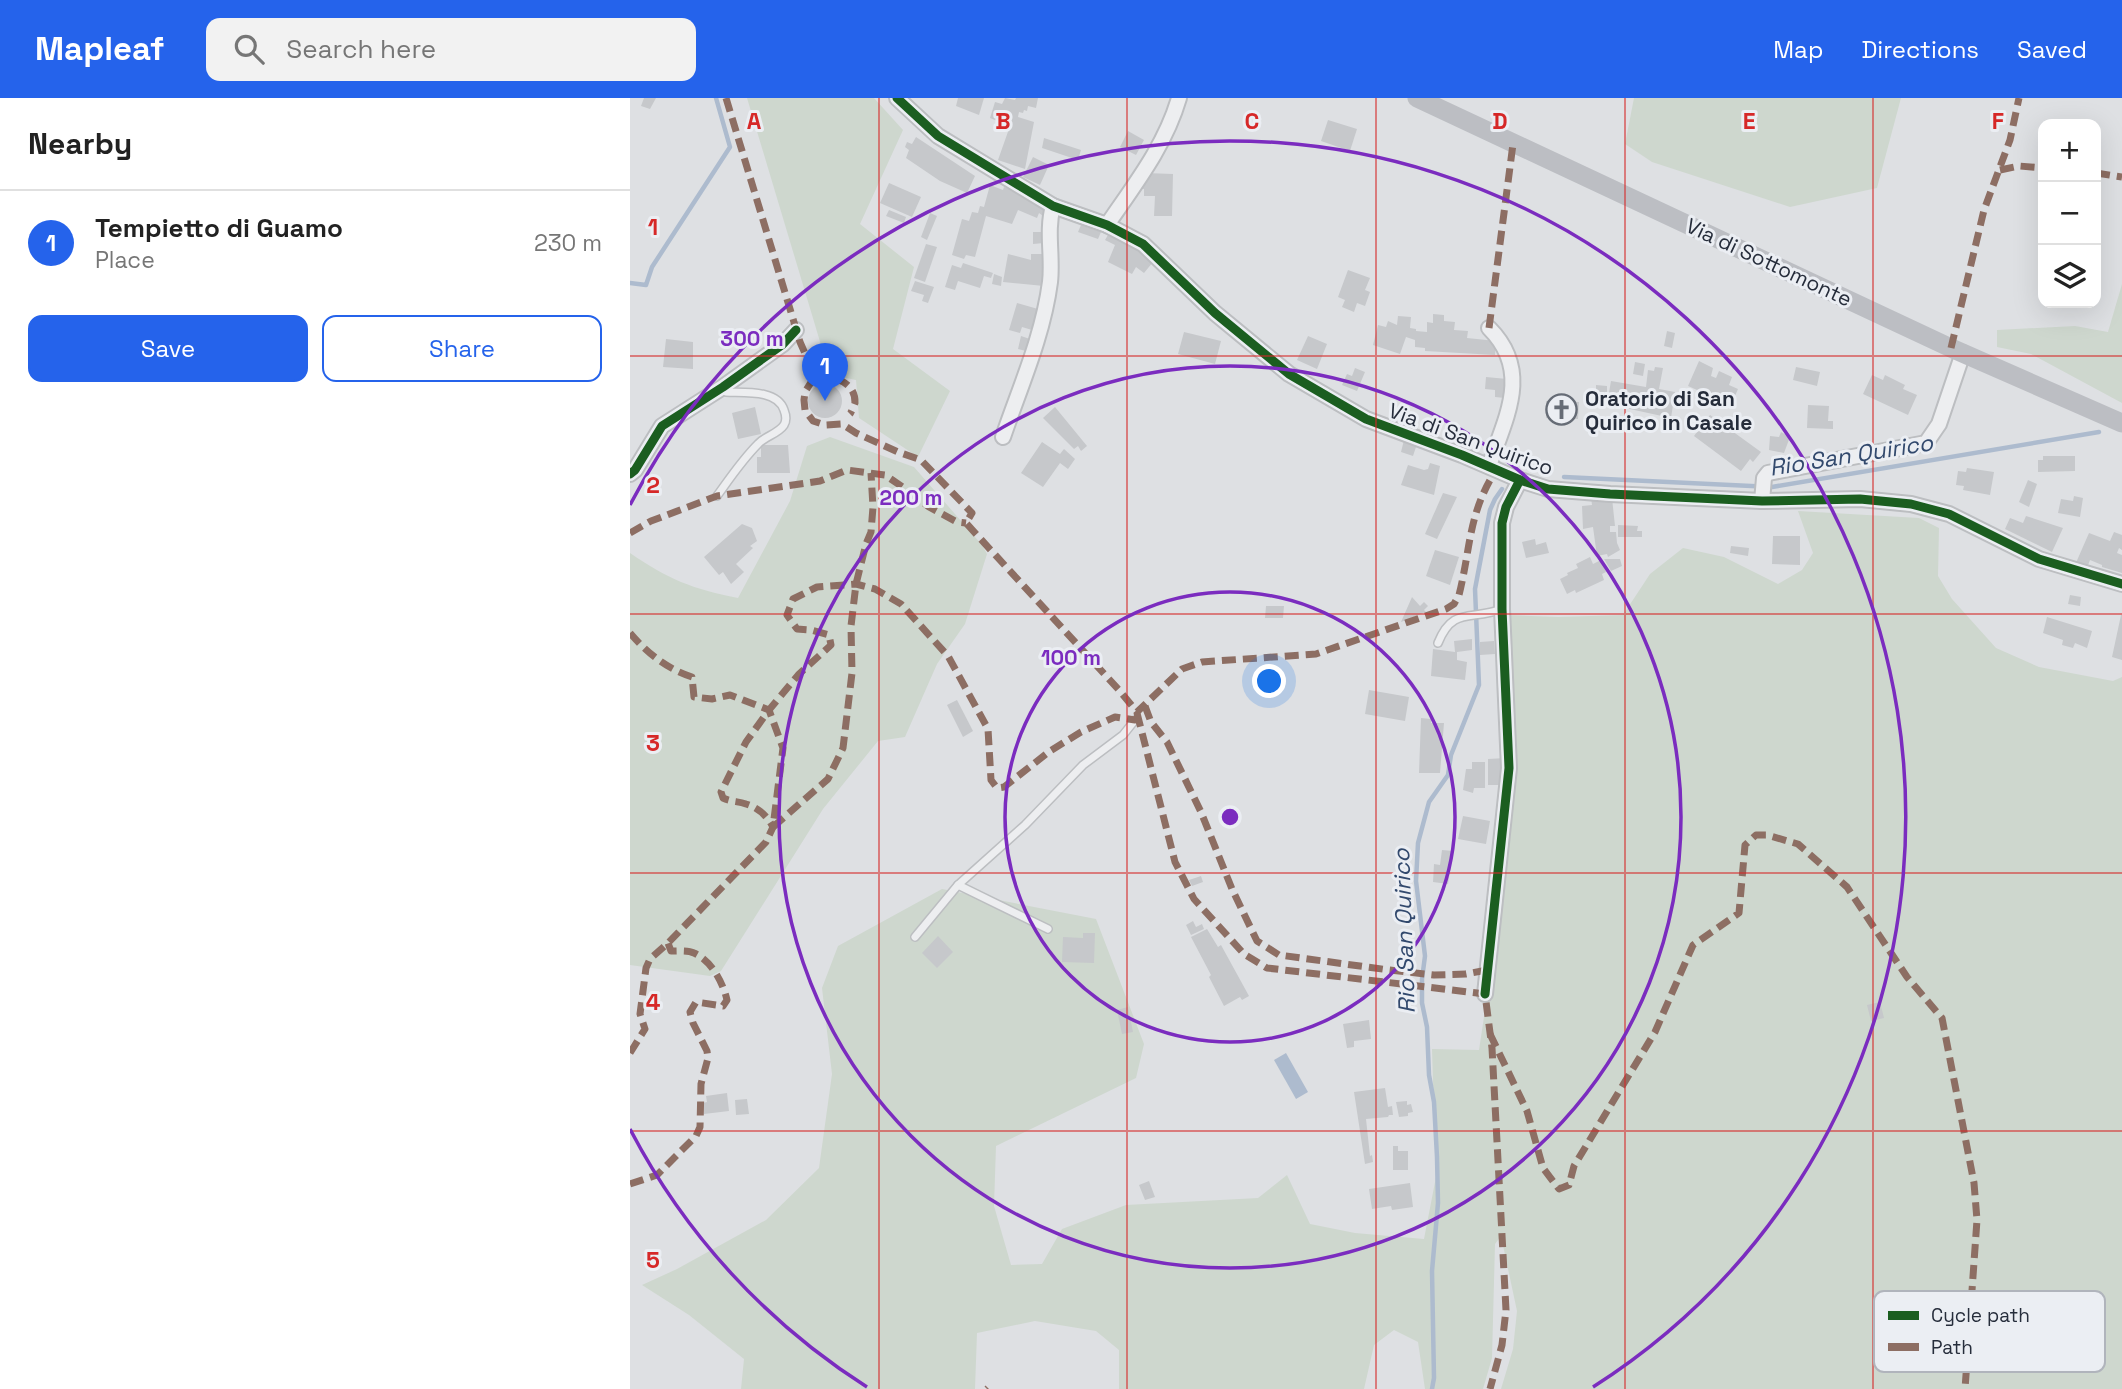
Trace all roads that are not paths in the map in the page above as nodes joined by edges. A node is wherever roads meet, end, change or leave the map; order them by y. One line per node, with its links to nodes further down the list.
1 (897, 98): 4 (street, Via di San Quirico)
2 (1180, 98): 5 (street)
3 (1416, 98): 8 (main road, Via di Sottomonte)
4 (1053, 206): 5 (street, Via di San Quirico); 11 (street)
5 (1107, 225): 12 (street, Via di San Quirico)
6 (1489, 328): 12 (street)
7 (796, 330): 9 (street)
8 (1963, 353): 10 (main road, Via di Sottomonte); 16 (street)
9 (723, 387): 13 (street); 15 (lane)
10 (2122, 423)
11 (1003, 438)
12 (1489, 466): 14 (street, Via di San Quirico)
13 (630, 474)
14 (1520, 481): 16 (street, Via di San Quirico); 18 (street)
15 (717, 495)
16 (1762, 498): 17 (street, Via di San Quirico)
17 (2122, 584)
18 (1496, 612): 19 (lane); 24 (street)
19 (1438, 643)
20 (1135, 720): 21 (lane)
21 (958, 885): 22 (lane); 23 (lane)
22 (1048, 929)
23 (915, 937)
24 (1485, 994)

